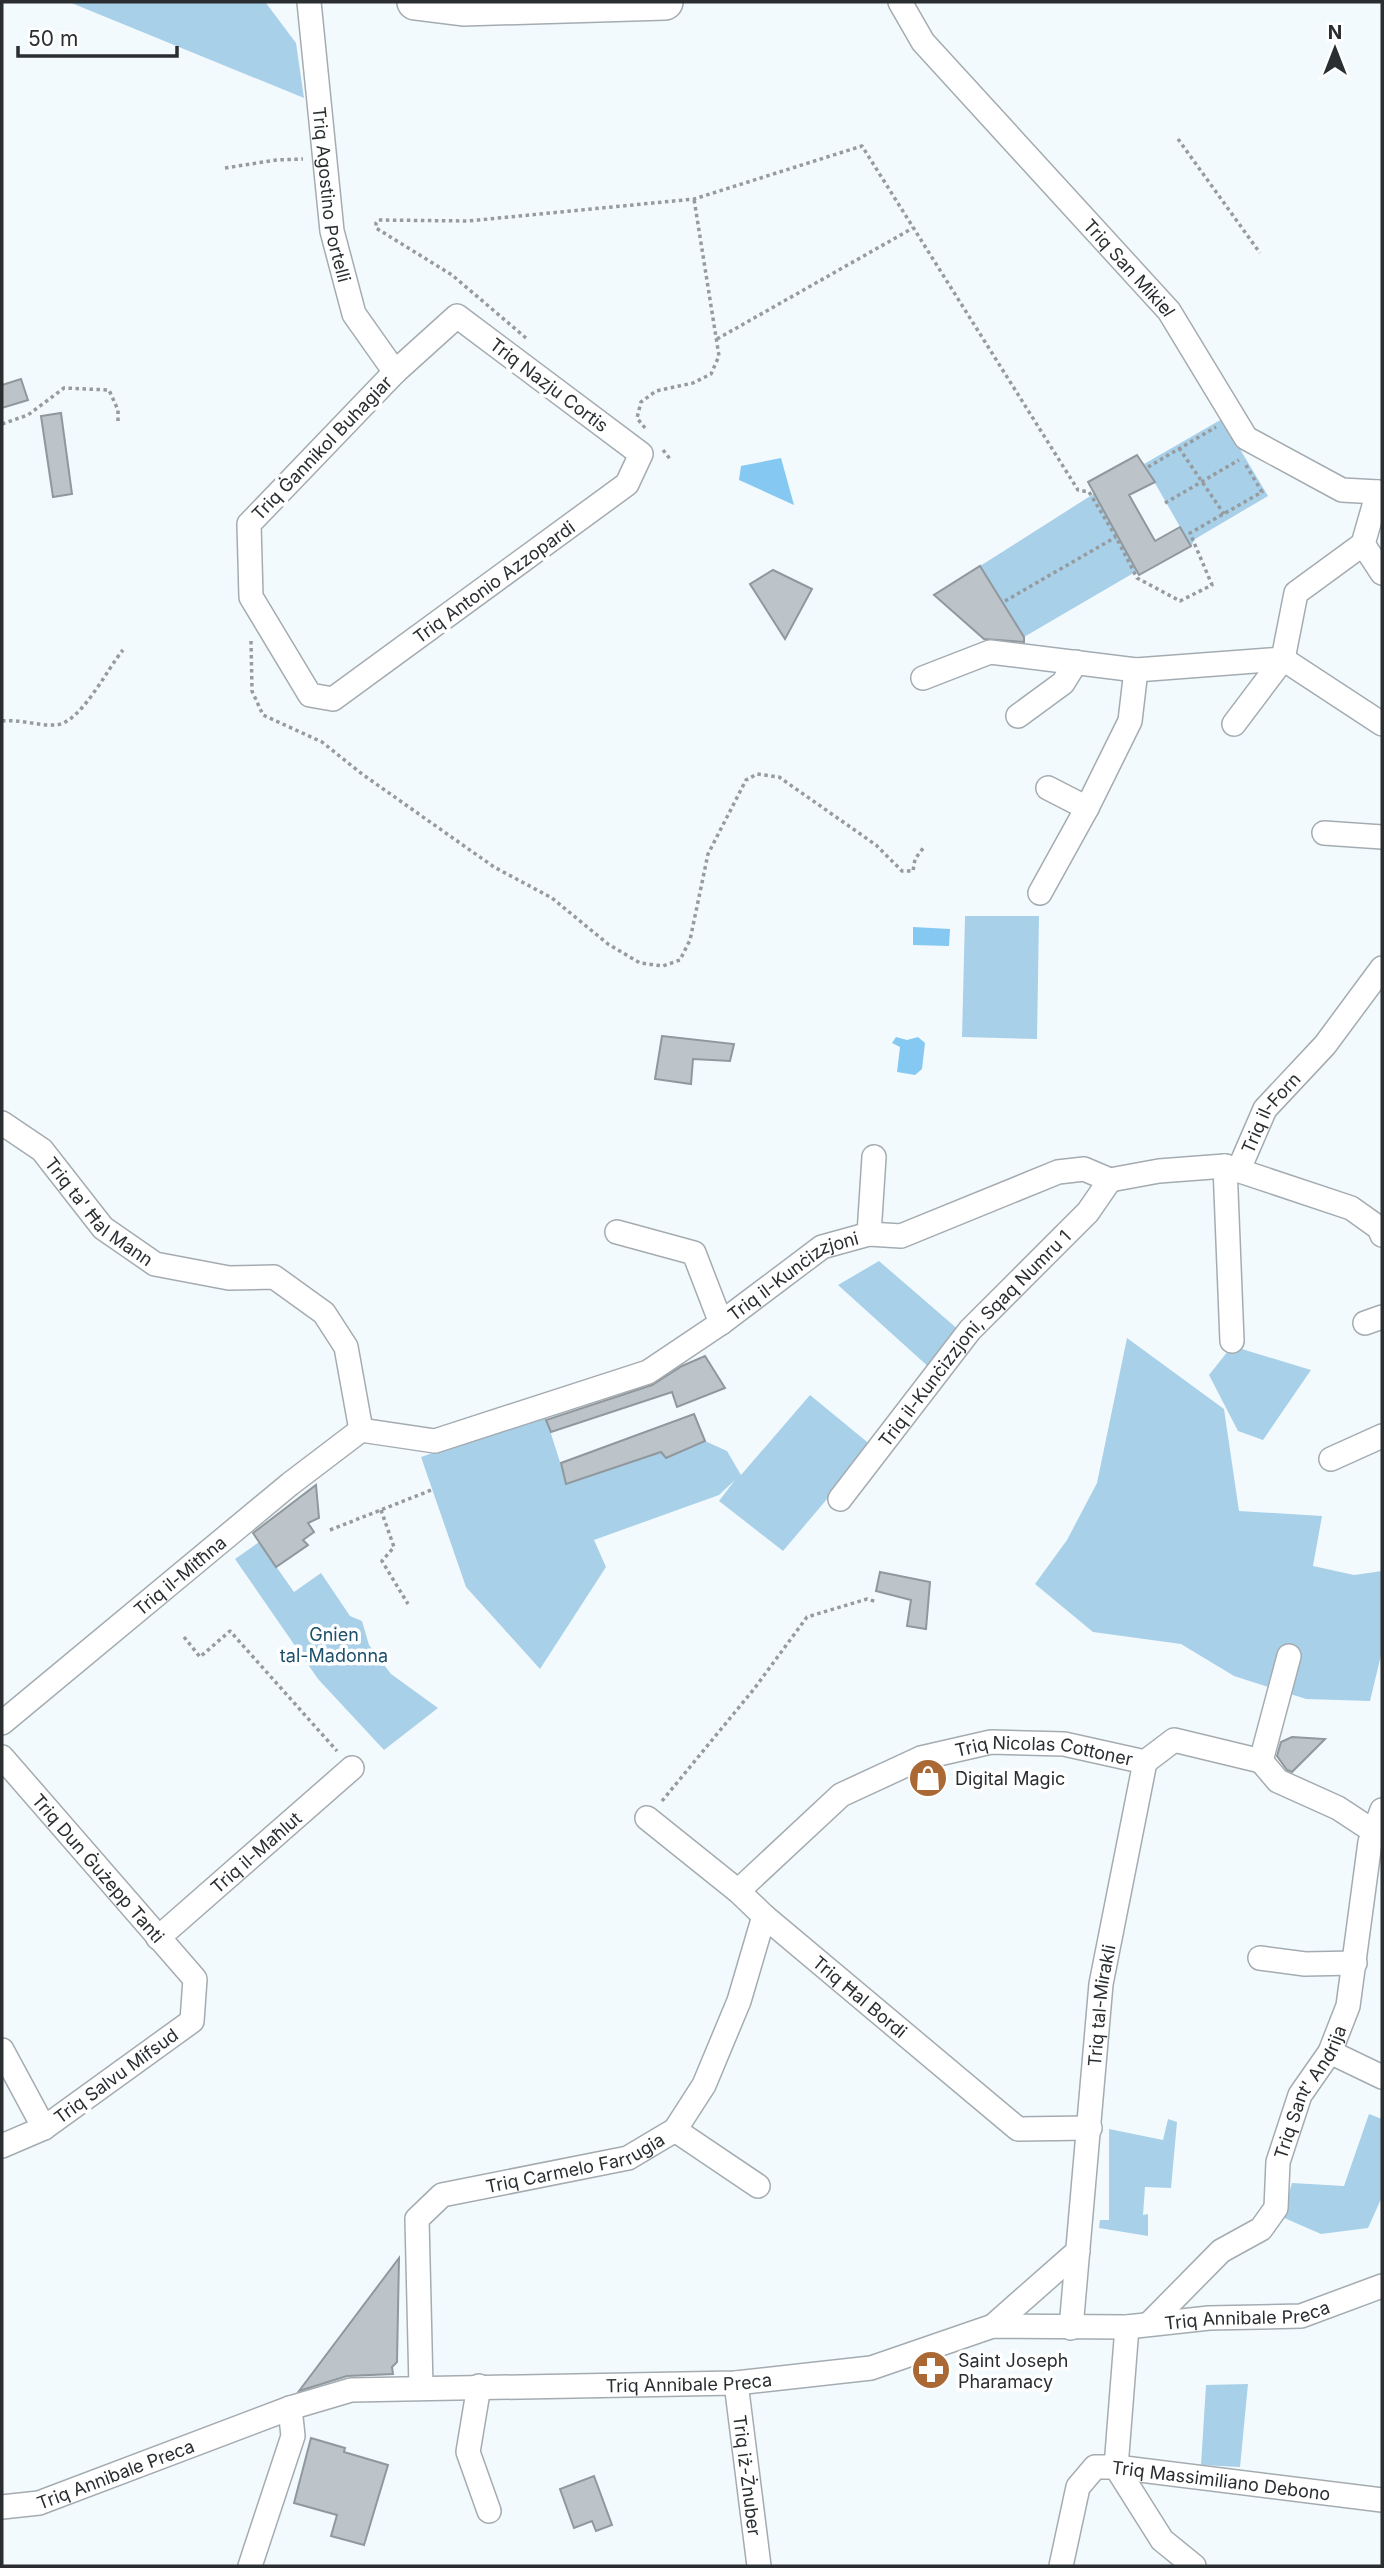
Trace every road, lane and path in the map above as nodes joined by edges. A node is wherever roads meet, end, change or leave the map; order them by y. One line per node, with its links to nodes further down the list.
1 (309, 2): 6 (street, Triq Agostino Portelli)
2 (415, 2): 3 (highway)
3 (665, 2)
4 (900, 2): 24 (street, Triq San Mikiel)
5 (1178, 139): 10 (path)
6 (323, 159): 7 (path); 14 (street, Triq Agostino Portelli)
7 (225, 168)
8 (694, 199): 9 (path); 12 (path); 13 (path)
9 (913, 228): 12 (path); 27 (path)
10 (1260, 253)
11 (457, 316): 14 (street, Triq Ġannikol Buhagiar); 20 (street, Triq Nazju Cortis)
12 (718, 339): 18 (path)
13 (535, 346)
14 (395, 372): 37 (street, Triq Ġannikol Buhagiar)
15 (118, 423): 16 (path)
16 (2, 424)
17 (1220, 424): 19 (path)
18 (645, 428)
19 (1179, 448): 22 (path); 23 (path)
20 (652, 451): 21 (path); 37 (street, Triq Antonio Azzopardi)
21 (670, 459)
22 (1148, 467)
23 (1201, 481): 25 (path); 26 (path); 26 (path)
24 (1380, 490): 28 (street)
25 (1166, 503)
26 (1224, 514): 27 (path)
27 (1116, 537): 30 (path)
28 (1363, 544): 29 (street); 33 (street)
29 (1382, 573)
30 (1005, 601)
31 (251, 638): 46 (path)
32 (123, 650): 39 (path)
33 (1283, 659): 35 (street); 40 (street); 41 (street)
34 (1076, 662): 35 (street); 36 (street); 38 (street)
35 (1136, 670): 43 (street)
36 (923, 678)
37 (333, 699)
38 (1018, 716)
39 (2, 721)
40 (1234, 724)
41 (1382, 724)
42 (1048, 788): 43 (street)
43 (1087, 808): 47 (street)
44 (1324, 833): 45 (street)
45 (1382, 837)
46 (924, 847)
47 (1040, 893)
48 (1382, 970): 51 (street, Triq il-Forn)
49 (2, 1123): 58 (street, Triq ta' Ħal Mann)
50 (874, 1157): 54 (street)
51 (1232, 1168): 52 (street); 55 (street, Triq il-Forn); 57 (street)
52 (1110, 1181): 54 (street, Triq il-Kunċizzjoni); 62 (street, Triq il-Kunċizzjoni, Sqaq Numru 1)
53 (617, 1231): 56 (street)
54 (869, 1234): 56 (street, Triq il-Kunċizzjoni)
55 (1382, 1235)
56 (721, 1323): 58 (street, Triq il-Kunċizzjoni)
57 (1232, 1341)
58 (361, 1430): 69 (street, Triq il-Mitħna)
59 (1382, 1436): 60 (street)
60 (1331, 1459)
61 (434, 1489): 63 (path)
62 (840, 1499)
63 (381, 1510): 64 (path); 66 (path)
64 (330, 1530)
65 (877, 1602): 75 (path)
66 (408, 1604)
67 (184, 1637): 73 (path)
68 (1289, 1656): 71 (street)
69 (2, 1723)
70 (2, 1756): 79 (street, Triq Dun Ġużepp Tanti)
71 (1261, 1761): 72 (street, Triq Nicolas Cottoner); 76 (street)
72 (1145, 1762): 77 (street, Triq Nicolas Cottoner); 87 (street, Triq tal-Mirakli)
73 (352, 1768): 79 (street, Triq il-Maħlut)
74 (1382, 1810): 76 (street, Triq Sant' Andrija)
75 (647, 1818): 77 (street, Triq Ħal Bordi)
76 (1375, 1839): 81 (street, Triq Sant' Andrija)
77 (738, 1891): 78 (street, Triq Ħal Bordi)
78 (764, 1916): 87 (street, Triq Ħal Bordi); 88 (street, Triq Carmelo Farrugia)
79 (158, 1938): 82 (street, Triq Dun Ġużepp Tanti)
80 (1260, 1958): 81 (street)
81 (1354, 1962): 84 (street, Triq Sant' Andrija)
82 (195, 1979): 86 (street, Triq Salvu Mifsud)
83 (2, 2050): 86 (street)
84 (1330, 2052): 85 (street); 93 (street, Triq Sant' Andrija)
85 (1382, 2077)
86 (44, 2128): 89 (street, Triq Salvu Mifsud)
87 (1090, 2128): 91 (street, Triq tal-Mirakli)
88 (675, 2130): 90 (street); 99 (street, Triq Carmelo Farrugia)
89 (2, 2146)
90 (758, 2186)
91 (1078, 2251): 94 (street); 96 (street, Triq tal-Mirakli)
92 (1382, 2286): 93 (street, Triq Annibale Preca)
93 (1150, 2323): 95 (street, Triq Annibale Preca)
94 (993, 2326): 96 (street, Triq Annibale Preca); 97 (street, Triq Annibale Preca)
95 (1126, 2327): 96 (street, Triq Annibale Preca); 101 (street, Triq Massimiliano Debono)
96 (1071, 2328)
97 (736, 2383): 98 (street, Triq Annibale Preca); 106 (street, Triq iż-Żnuber)
98 (479, 2386): 99 (street, Triq Annibale Preca); 104 (street)
99 (421, 2387): 100 (street, Triq Annibale Preca)
100 (290, 2408): 103 (street, Triq Annibale Preca); 105 (street)
101 (1116, 2467): 102 (street, Triq Massimiliano Debono); 107 (street); 108 (street)
102 (1382, 2500)
103 (2, 2507)
104 (489, 2511)
105 (250, 2566)
106 (759, 2566)
107 (1061, 2566)
108 (1194, 2566)

